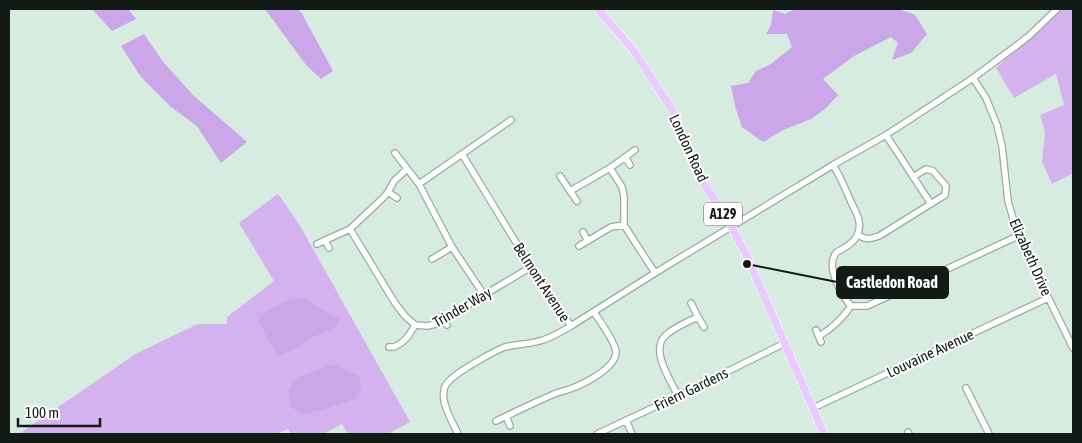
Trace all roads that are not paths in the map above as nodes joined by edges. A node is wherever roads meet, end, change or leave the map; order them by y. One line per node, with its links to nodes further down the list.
1 (598, 9): 23 (main road, London Road / A129)
2 (1057, 9): 3 (street, Belmont Avenue)
3 (973, 78): 5 (street, Belmont Avenue); 27 (street, Elizabeth Drive)
4 (511, 120): 8 (street)
5 (886, 136): 11 (street, Belmont Avenue); 15 (street)
6 (635, 150): 9 (street)
7 (395, 153): 13 (street)
8 (462, 154): 16 (street); 35 (street, Belmont Avenue)
9 (625, 157): 10 (street); 12 (street)
10 (630, 165)
11 (833, 165): 23 (street, Belmont Avenue); 26 (street)
12 (610, 168): 17 (street); 22 (street)
13 (407, 169): 16 (street); 18 (street)
14 (560, 176): 17 (street)
15 (914, 177): 21 (street); 21 (street)
16 (419, 184): 32 (street)
17 (570, 191): 20 (street)
18 (388, 192): 19 (street); 24 (street)
19 (397, 198)
20 (577, 201)
21 (931, 204): 26 (street)
22 (624, 225): 29 (street); 36 (street)
23 (731, 226): 36 (street, Belmont Avenue); 47 (main road, London Road / A129)
24 (350, 228): 28 (street); 43 (street, Trinder Way)
25 (583, 232): 29 (street)
26 (858, 234): 40 (street)
27 (1018, 236): 38 (street, Elizabeth Drive); 40 (street)
28 (325, 240): 30 (street); 33 (street)
29 (588, 241): 31 (street)
30 (317, 244)
31 (579, 246)
32 (452, 247): 34 (street); 37 (street)
33 (329, 248)
34 (432, 259)
35 (531, 267): 37 (street, Trinder Way); 44 (street, Belmont Avenue)
36 (654, 273): 41 (street, Belmont Avenue)
37 (484, 295): 43 (street, Trinder Way)
38 (1048, 298): 49 (street, Elizabeth Drive); 52 (street, Louvaine Avenue)
39 (691, 303): 42 (street)
40 (851, 306): 46 (street)
41 (594, 312): 44 (street, Belmont Avenue); 53 (street)
42 (698, 316): 45 (street); 51 (street)
43 (414, 325): 48 (street)
44 (571, 326): 57 (street)
45 (704, 327)
46 (819, 336)
47 (784, 343): 51 (street, Friern Gardens); 52 (main road, London Road / A129)
48 (390, 346)
49 (1073, 348)
50 (966, 388): 61 (street)
51 (678, 396): 54 (street, Friern Gardens)
52 (812, 408): 60 (main road, London Road / A129)
53 (506, 416): 55 (street); 56 (street)
54 (626, 420): 58 (street, Friern Gardens); 59 (street)
55 (496, 421)
56 (510, 426)
57 (458, 434)
58 (598, 434)
59 (632, 434)
60 (824, 434)
61 (989, 434)

